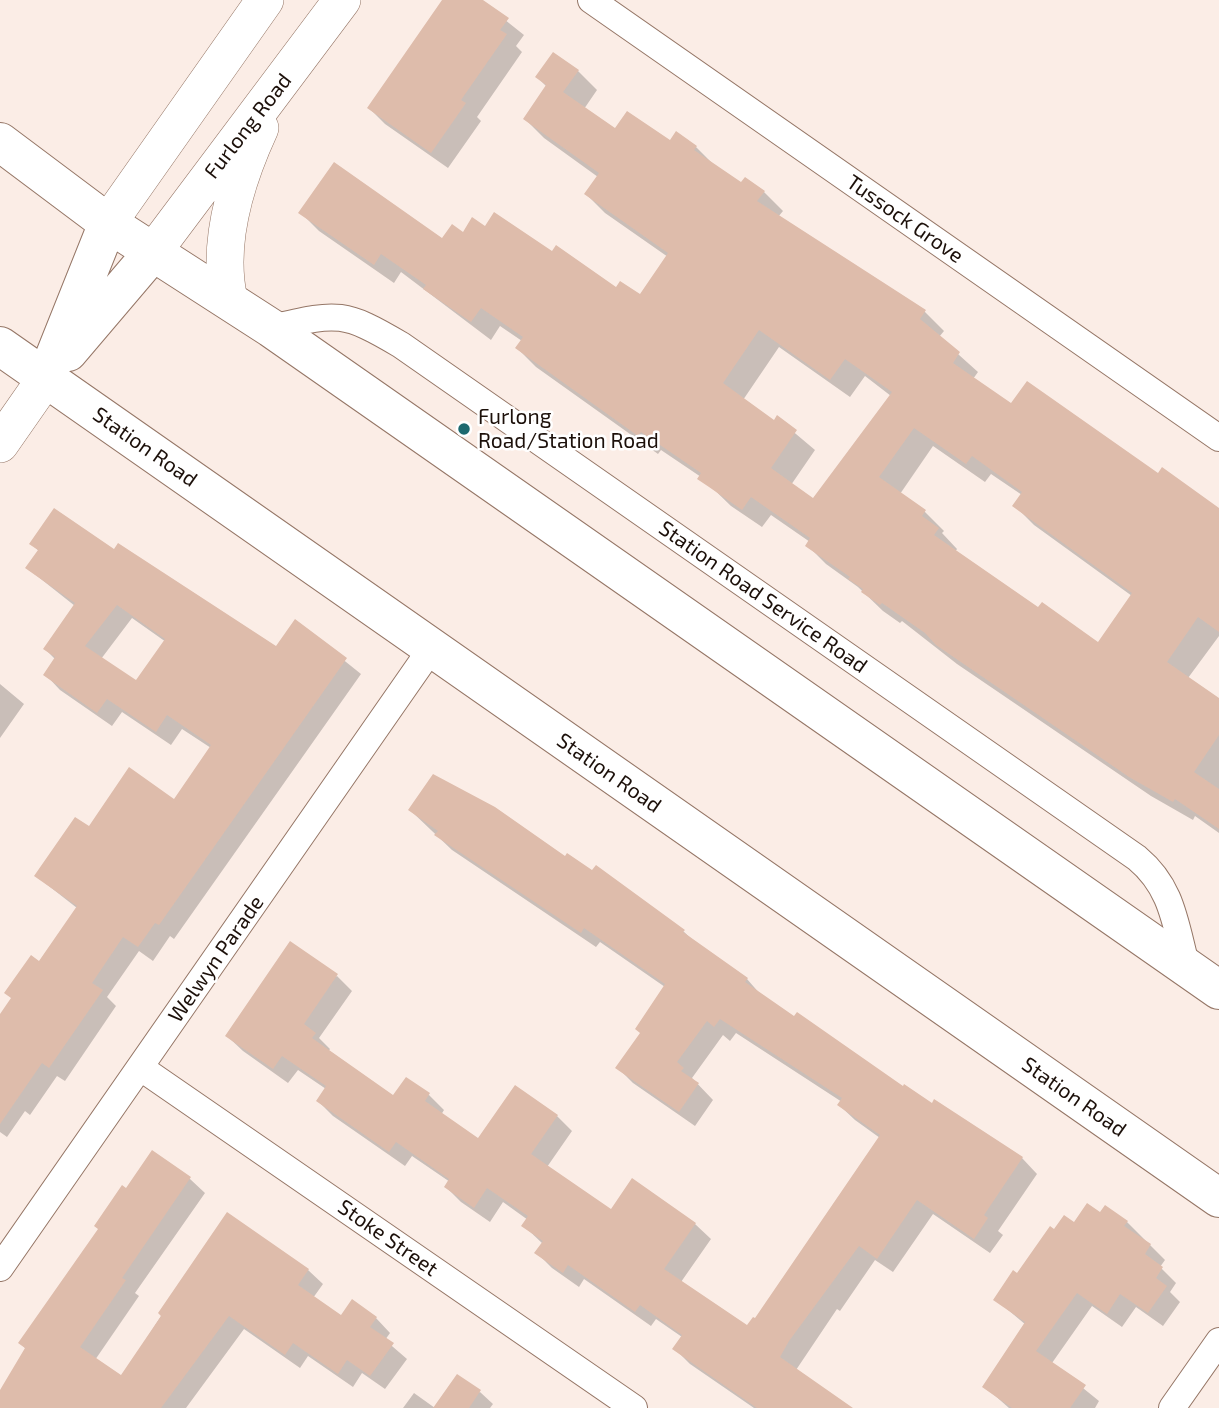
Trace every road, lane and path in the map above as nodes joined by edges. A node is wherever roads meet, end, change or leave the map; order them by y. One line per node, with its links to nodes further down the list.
1 (265, 0): 6 (main road)
2 (342, 0): 4 (main road, Furlong Road)
3 (591, 0): 12 (street, Tussock Grove)
4 (277, 92): 7 (main road, Furlong Road); 8 (main road)
5 (0, 142): 6 (main road)
6 (108, 223): 7 (main road); 11 (main road)
7 (153, 252): 8 (main road); 11 (main road)
8 (229, 300): 9 (main road)
9 (271, 328): 15 (main road); 15 (street, Station Road Service Road)
10 (0, 346): 11 (main road, Station Road)
11 (46, 378): 13 (main road); 14 (main road, Station Road)
12 (1219, 438)
13 (0, 444)
14 (431, 649): 17 (street, Welwyn Parade); 18 (main road, Station Road)
15 (1186, 968): 16 (main road)
16 (1219, 990)
17 (141, 1068): 19 (street, Welwyn Parade); 21 (street, Stoke Street)
18 (1219, 1198)
19 (0, 1268)
20 (1219, 1341): 22 (street)
21 (634, 1408)
22 (1172, 1408)

